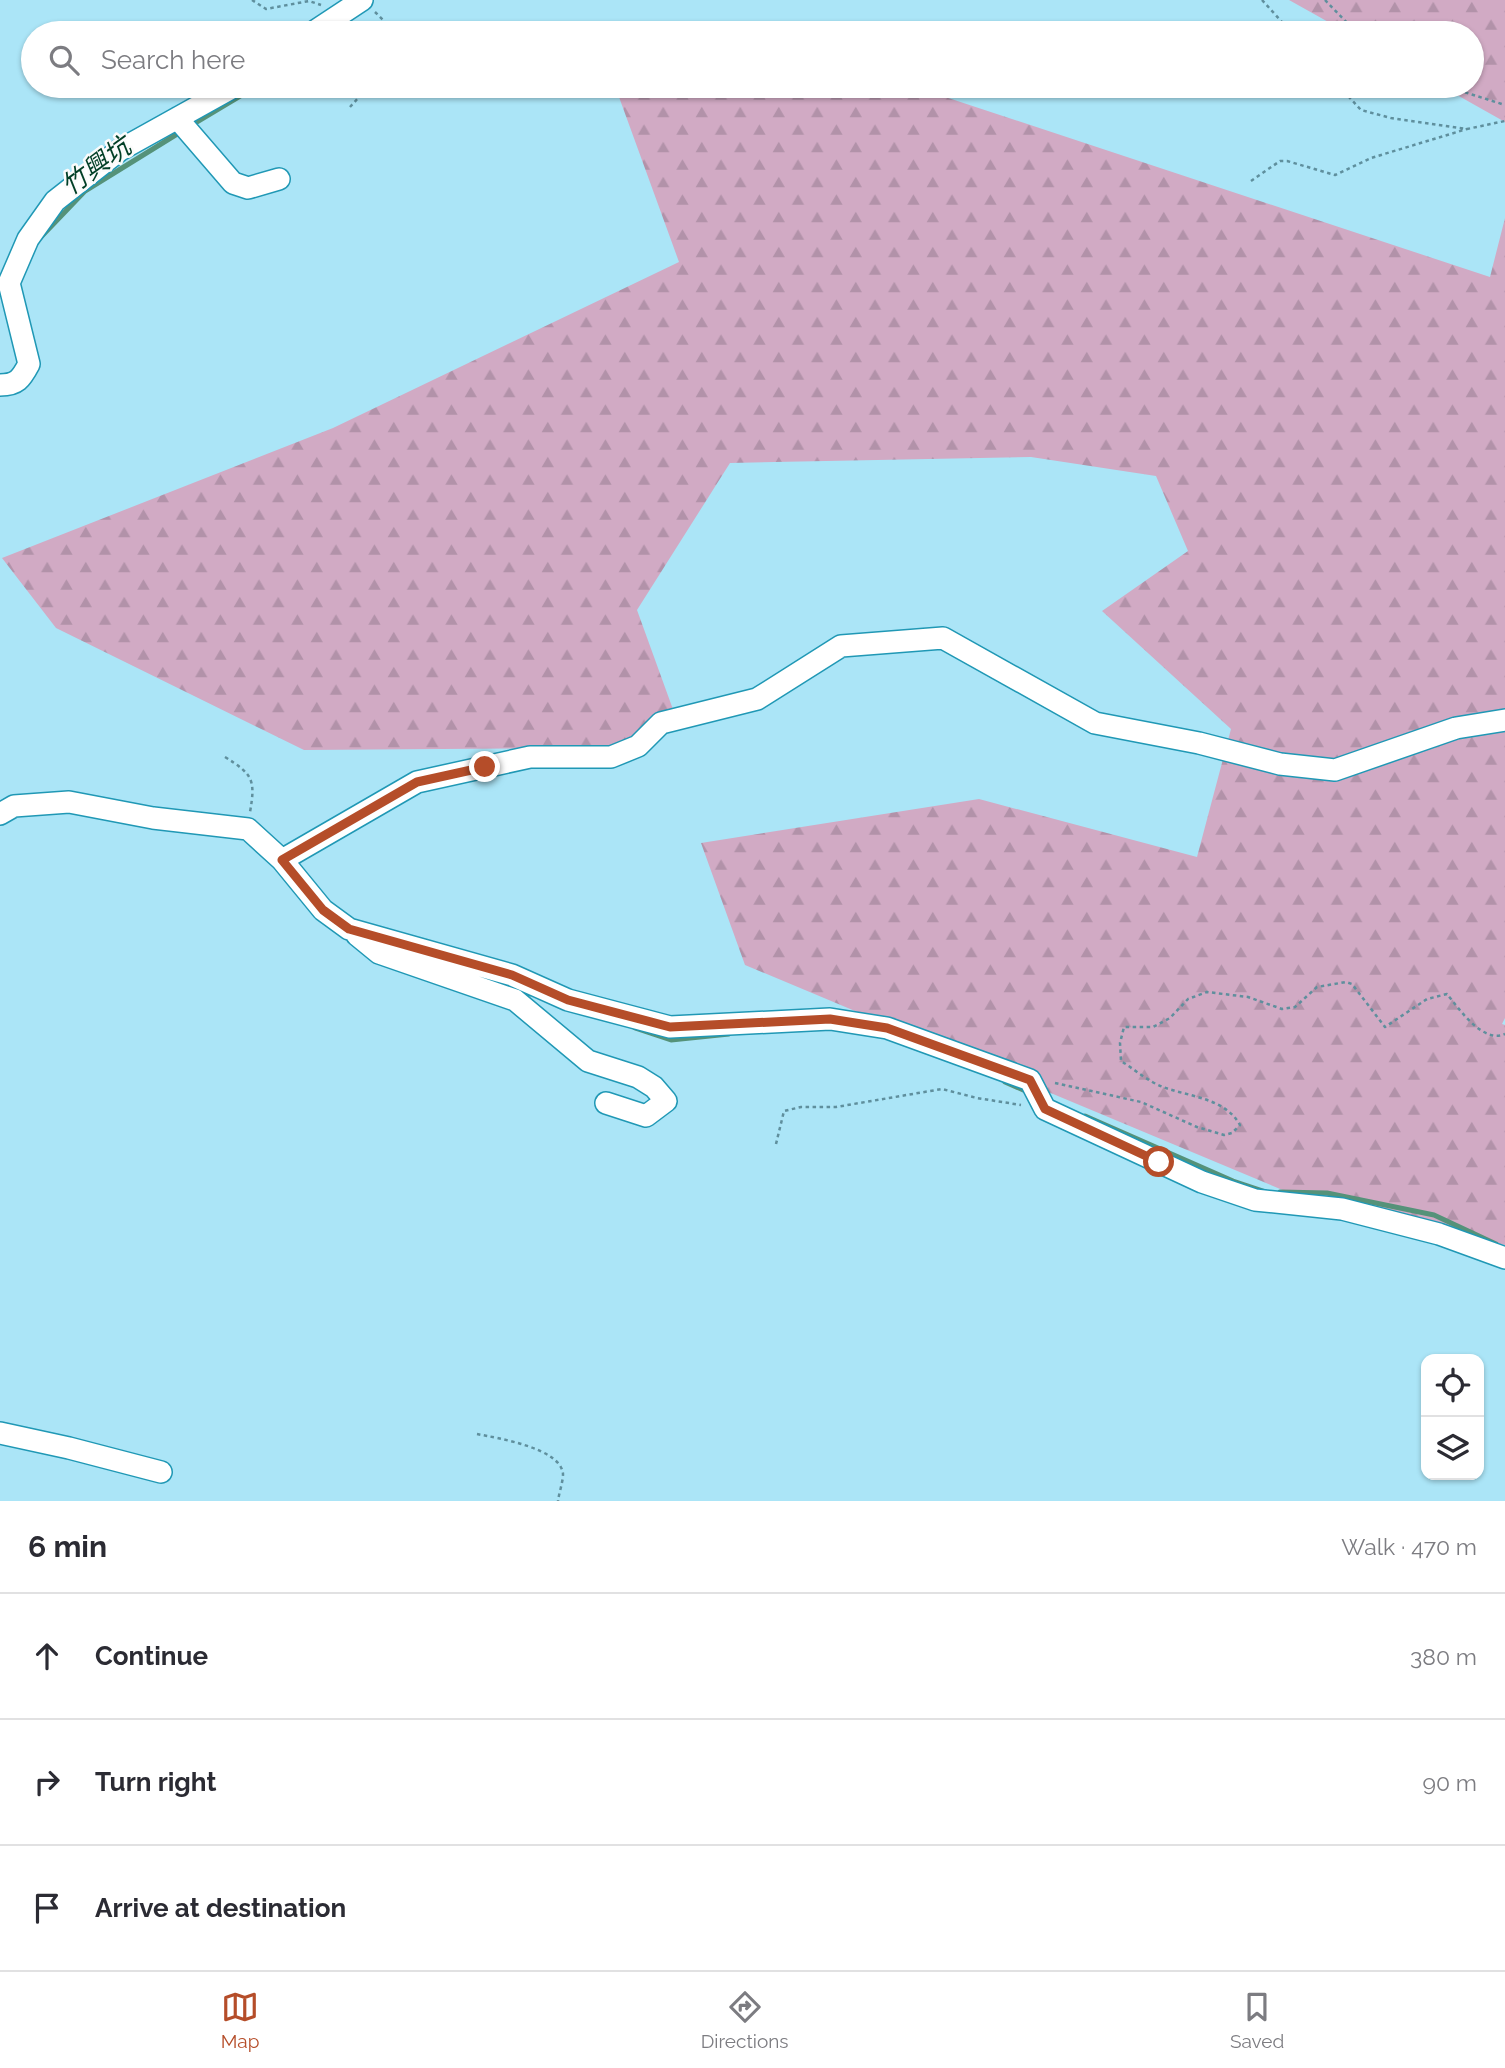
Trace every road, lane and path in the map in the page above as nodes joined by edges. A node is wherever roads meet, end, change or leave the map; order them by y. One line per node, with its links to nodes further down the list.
1 (252, 0): 5 (path)
2 (362, 0): 5 (street); 7 (path)
3 (1262, 0): 8 (path)
4 (1325, 0): 9 (path)
5 (341, 12): 6 (street)
6 (329, 21)
7 (385, 21)
8 (1281, 21)
9 (1345, 21)
10 (213, 98): 16 (street)
11 (358, 98): 15 (path)
12 (1350, 98): 18 (path)
13 (1484, 98): 14 (path)
14 (1505, 104)
15 (350, 107)
16 (177, 118): 19 (street); 21 (street)
17 (1505, 121): 18 (path)
18 (1466, 129): 20 (path)
19 (279, 179)
20 (1251, 181)
21 (0, 385)
22 (1505, 720): 26 (street)
23 (225, 757): 25 (path)
24 (0, 814): 25 (street)
25 (247, 829): 26 (street)
26 (282, 860): 27 (street)
27 (349, 929): 29 (street); 30 (street)
28 (1505, 1034): 29 (path)
29 (1030, 1080): 31 (street)
30 (606, 1103)
31 (1045, 1109): 32 (path); 33 (street)
32 (776, 1144)
33 (1505, 1258)
34 (0, 1433): 36 (street)
35 (477, 1434): 37 (path)
36 (161, 1472)
37 (558, 1501)

